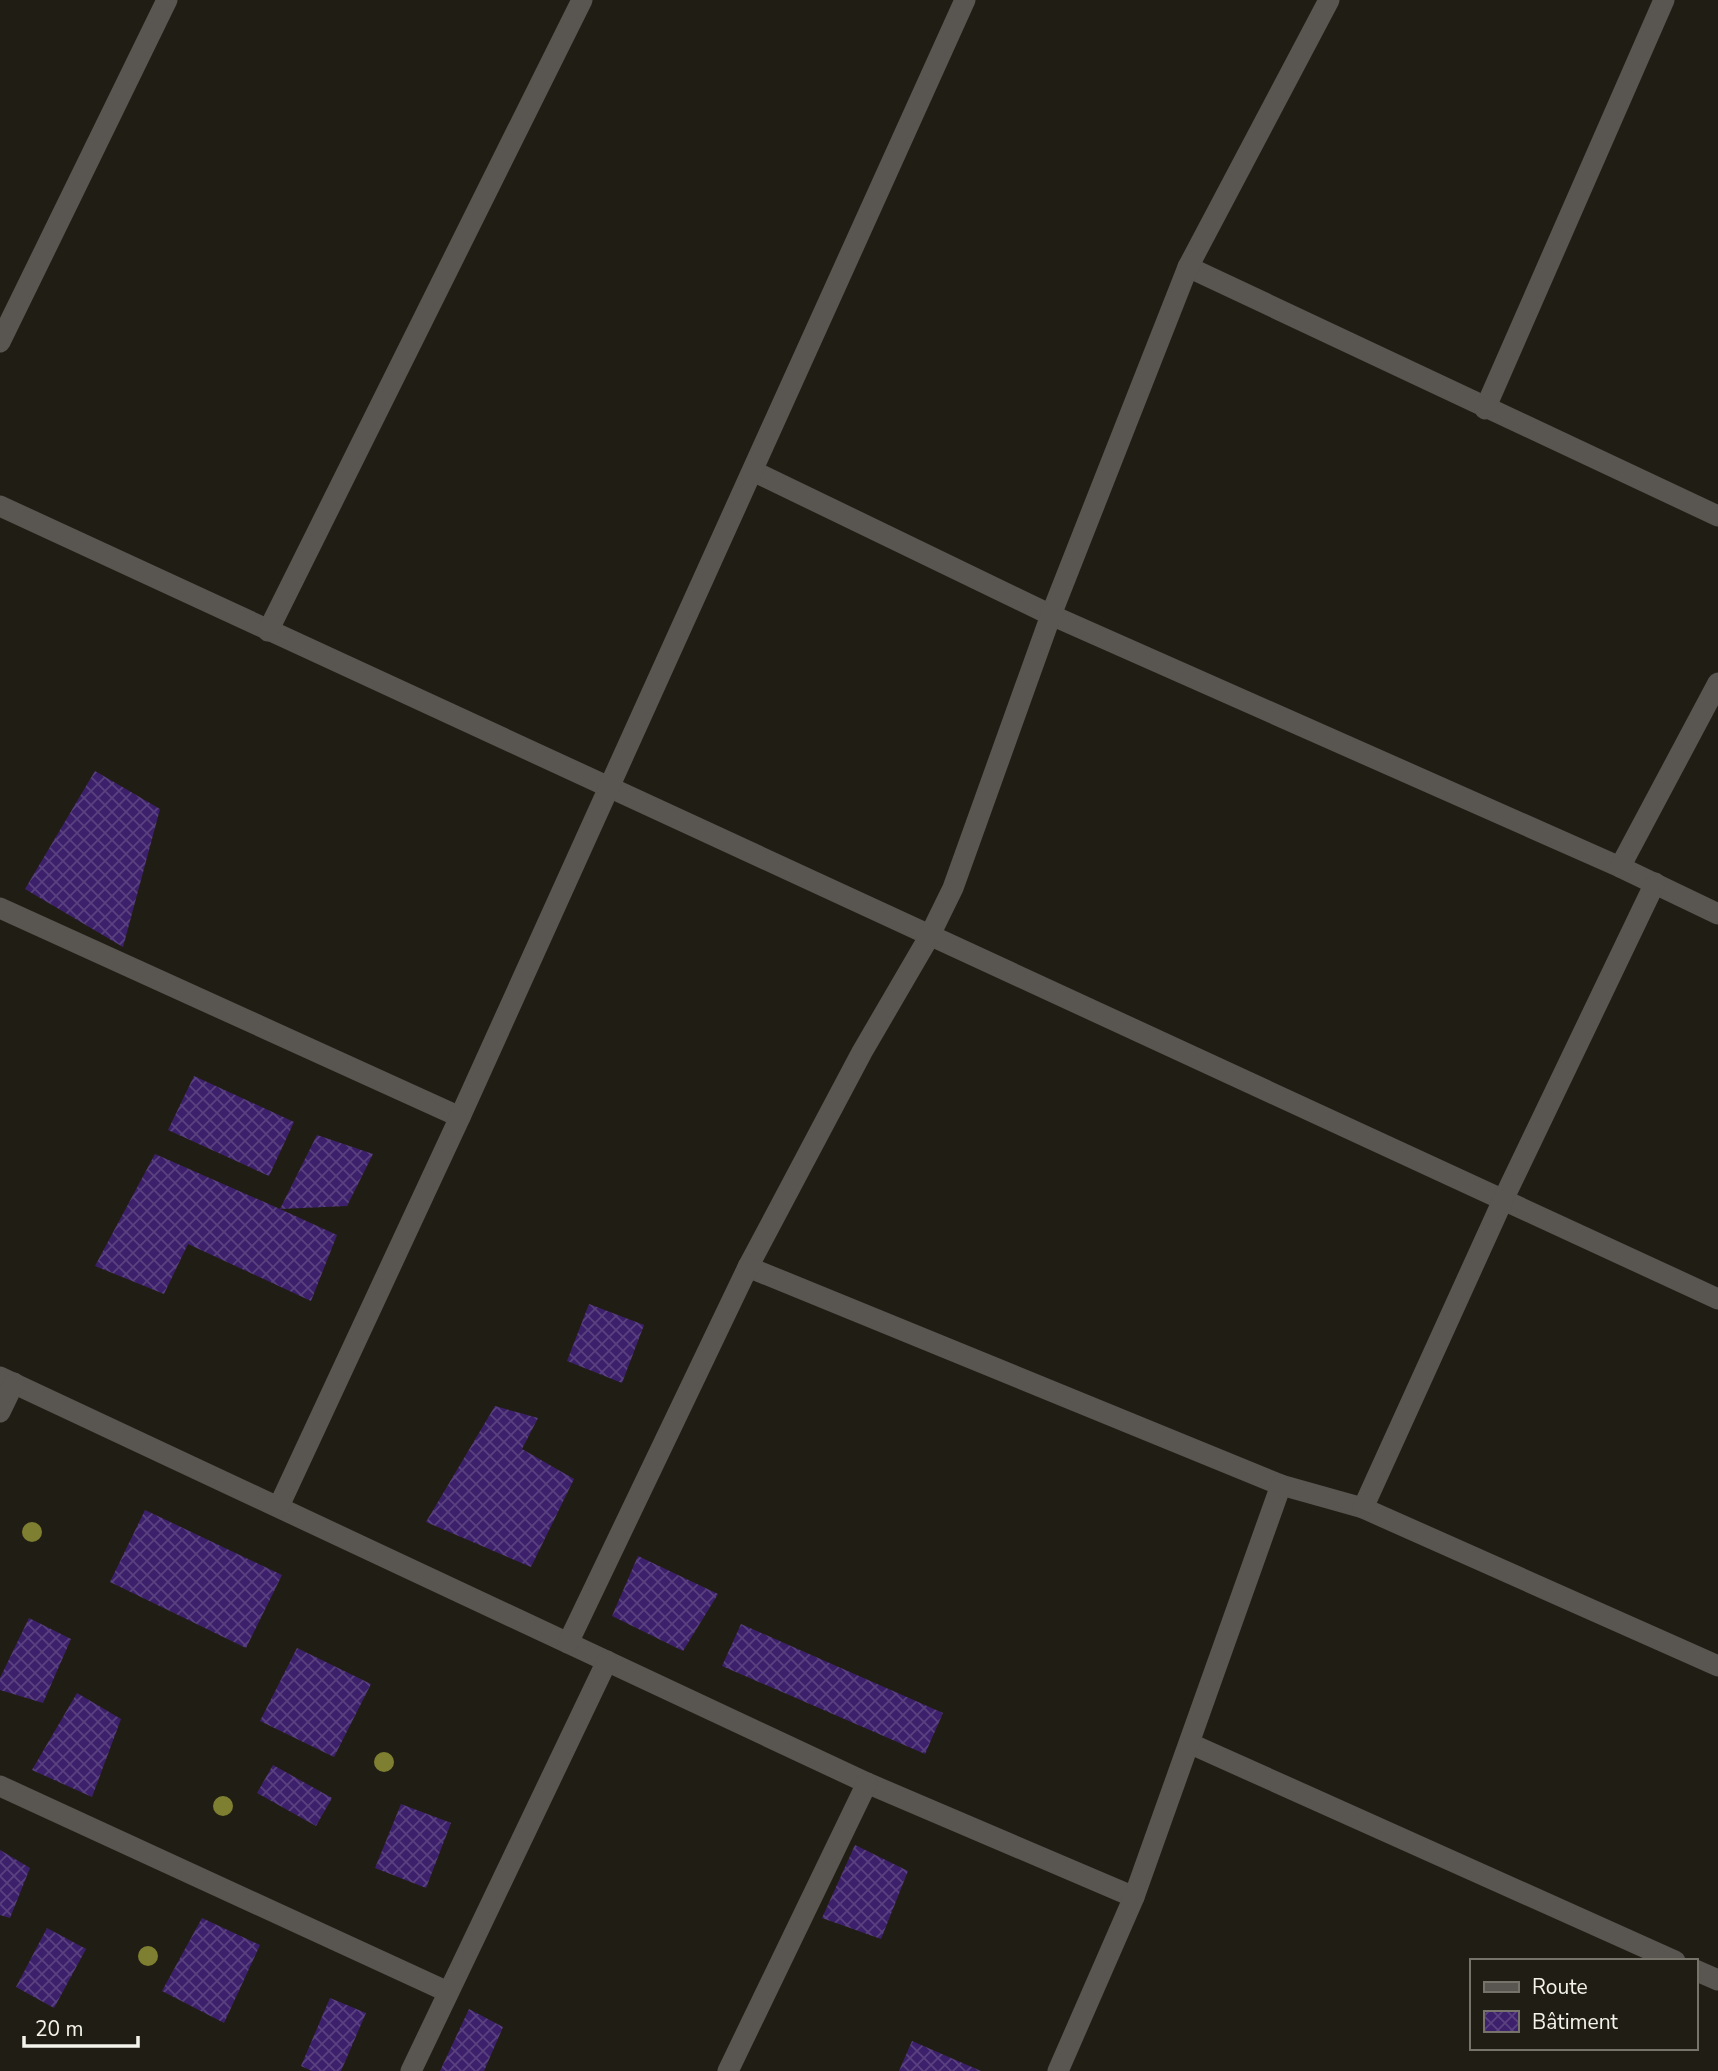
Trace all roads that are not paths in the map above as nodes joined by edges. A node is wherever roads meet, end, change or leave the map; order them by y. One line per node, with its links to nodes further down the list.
1 (167, 0): 7 (street)
2 (582, 0): 13 (street)
3 (965, 0): 9 (street)
4 (1329, 0): 6 (street)
5 (1664, 0): 8 (street)
6 (1188, 267): 8 (street); 12 (street)
7 (0, 341)
8 (1485, 409): 11 (street)
9 (753, 471): 12 (street); 15 (street)
10 (0, 506): 13 (street)
11 (1718, 516)
12 (1051, 615): 16 (street); 20 (street)
13 (268, 631): 15 (street)
14 (1718, 683): 16 (street)
15 (608, 789): 20 (street); 21 (street)
16 (1620, 867): 17 (street)
17 (1656, 883): 19 (street); 22 (street)
18 (0, 908): 21 (street)
19 (1718, 914)
20 (929, 937): 22 (street); 23 (street)
21 (460, 1117): 28 (street)
22 (1503, 1200): 24 (street); 29 (street)
23 (748, 1267): 27 (street); 30 (street)
24 (1718, 1299)
25 (7, 1380): 26 (street); 28 (street)
26 (0, 1412)
27 (1281, 1485): 29 (street); 33 (street)
28 (279, 1506): 30 (street)
29 (1363, 1508): 32 (street)
30 (568, 1643): 31 (street)
31 (607, 1661): 34 (street); 40 (street)
32 (1718, 1666)
33 (1191, 1744): 36 (street); 37 (street)
34 (867, 1783): 36 (street); 42 (street)
35 (0, 1786): 40 (street)
36 (1135, 1898): 43 (street)
37 (1671, 1959)
38 (1697, 1971): 39 (street)
39 (1718, 1980)
40 (447, 1992): 41 (street)
41 (411, 2071)
42 (728, 2071)
43 (1058, 2071)

